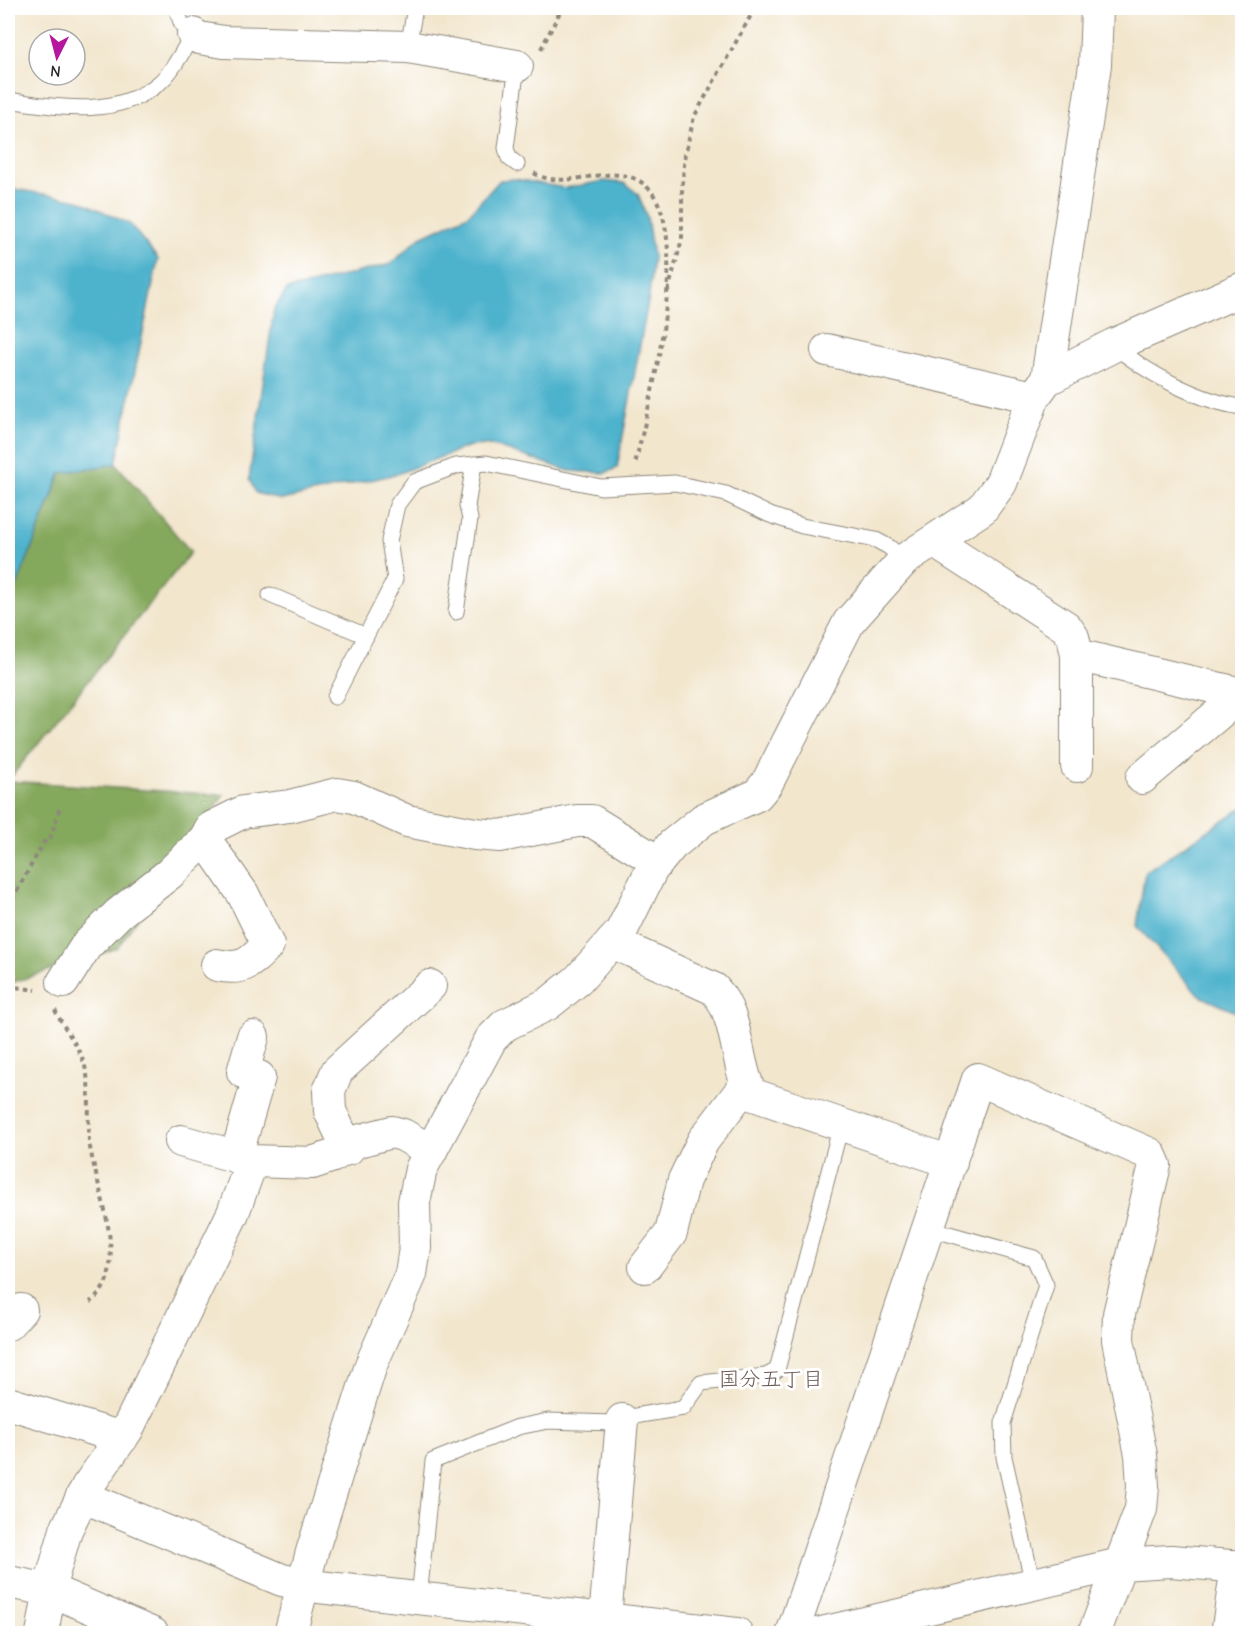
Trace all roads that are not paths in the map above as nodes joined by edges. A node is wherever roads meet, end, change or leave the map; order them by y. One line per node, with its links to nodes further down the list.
1 (176, 8): 4 (lane)
2 (415, 8): 5 (lane)
3 (1097, 8): 12 (street)
4 (193, 34): 5 (street); 7 (lane)
5 (408, 47): 6 (street)
6 (517, 66): 8 (lane)
7 (8, 100)
8 (517, 164)
9 (1242, 289): 10 (street)
10 (1114, 345): 12 (street); 13 (lane)
11 (827, 350): 12 (street)
12 (1041, 388): 15 (street)
13 (1242, 407)
14 (474, 464): 16 (lane); 18 (lane); 19 (lane)
15 (935, 542): 16 (street); 20 (street)
16 (904, 560): 26 (street)
17 (270, 595): 19 (lane)
18 (456, 612)
19 (366, 636): 22 (lane)
20 (1077, 655): 21 (street); 23 (street)
21 (1242, 694): 24 (street)
22 (335, 697)
23 (1077, 766)
24 (1142, 778)
25 (205, 839): 26 (street); 28 (street); 30 (street)
26 (658, 862): 27 (street)
27 (612, 942): 32 (street); 36 (street)
28 (217, 964)
29 (430, 986): 35 (street)
30 (59, 988)
31 (253, 1037): 37 (street)
32 (746, 1084): 33 (street); 40 (street)
33 (841, 1125): 38 (street); 42 (lane)
34 (181, 1141): 37 (street)
35 (348, 1149): 36 (street); 37 (street)
36 (430, 1151): 48 (street)
37 (244, 1159): 43 (street)
38 (951, 1162): 39 (street); 45 (street)
39 (928, 1228): 49 (lane); 57 (street)
40 (645, 1267)
41 (8, 1403): 43 (street)
42 (622, 1420): 51 (lane); 52 (street)
43 (122, 1438): 44 (street)
44 (82, 1496): 48 (street); 50 (street)
45 (1120, 1564): 46 (street); 49 (street); 59 (street)
46 (1240, 1566): 60 (street)
47 (8, 1582): 50 (street)
48 (303, 1584): 51 (street); 55 (street)
49 (1033, 1584): 58 (street)
50 (50, 1590): 53 (street); 54 (street)
51 (419, 1598): 52 (street)
52 (605, 1619): 56 (street)
53 (42, 1634)
54 (153, 1634)
55 (290, 1634)
56 (737, 1634)
57 (792, 1634)
58 (817, 1634)
59 (1094, 1634)
60 (1227, 1634)

